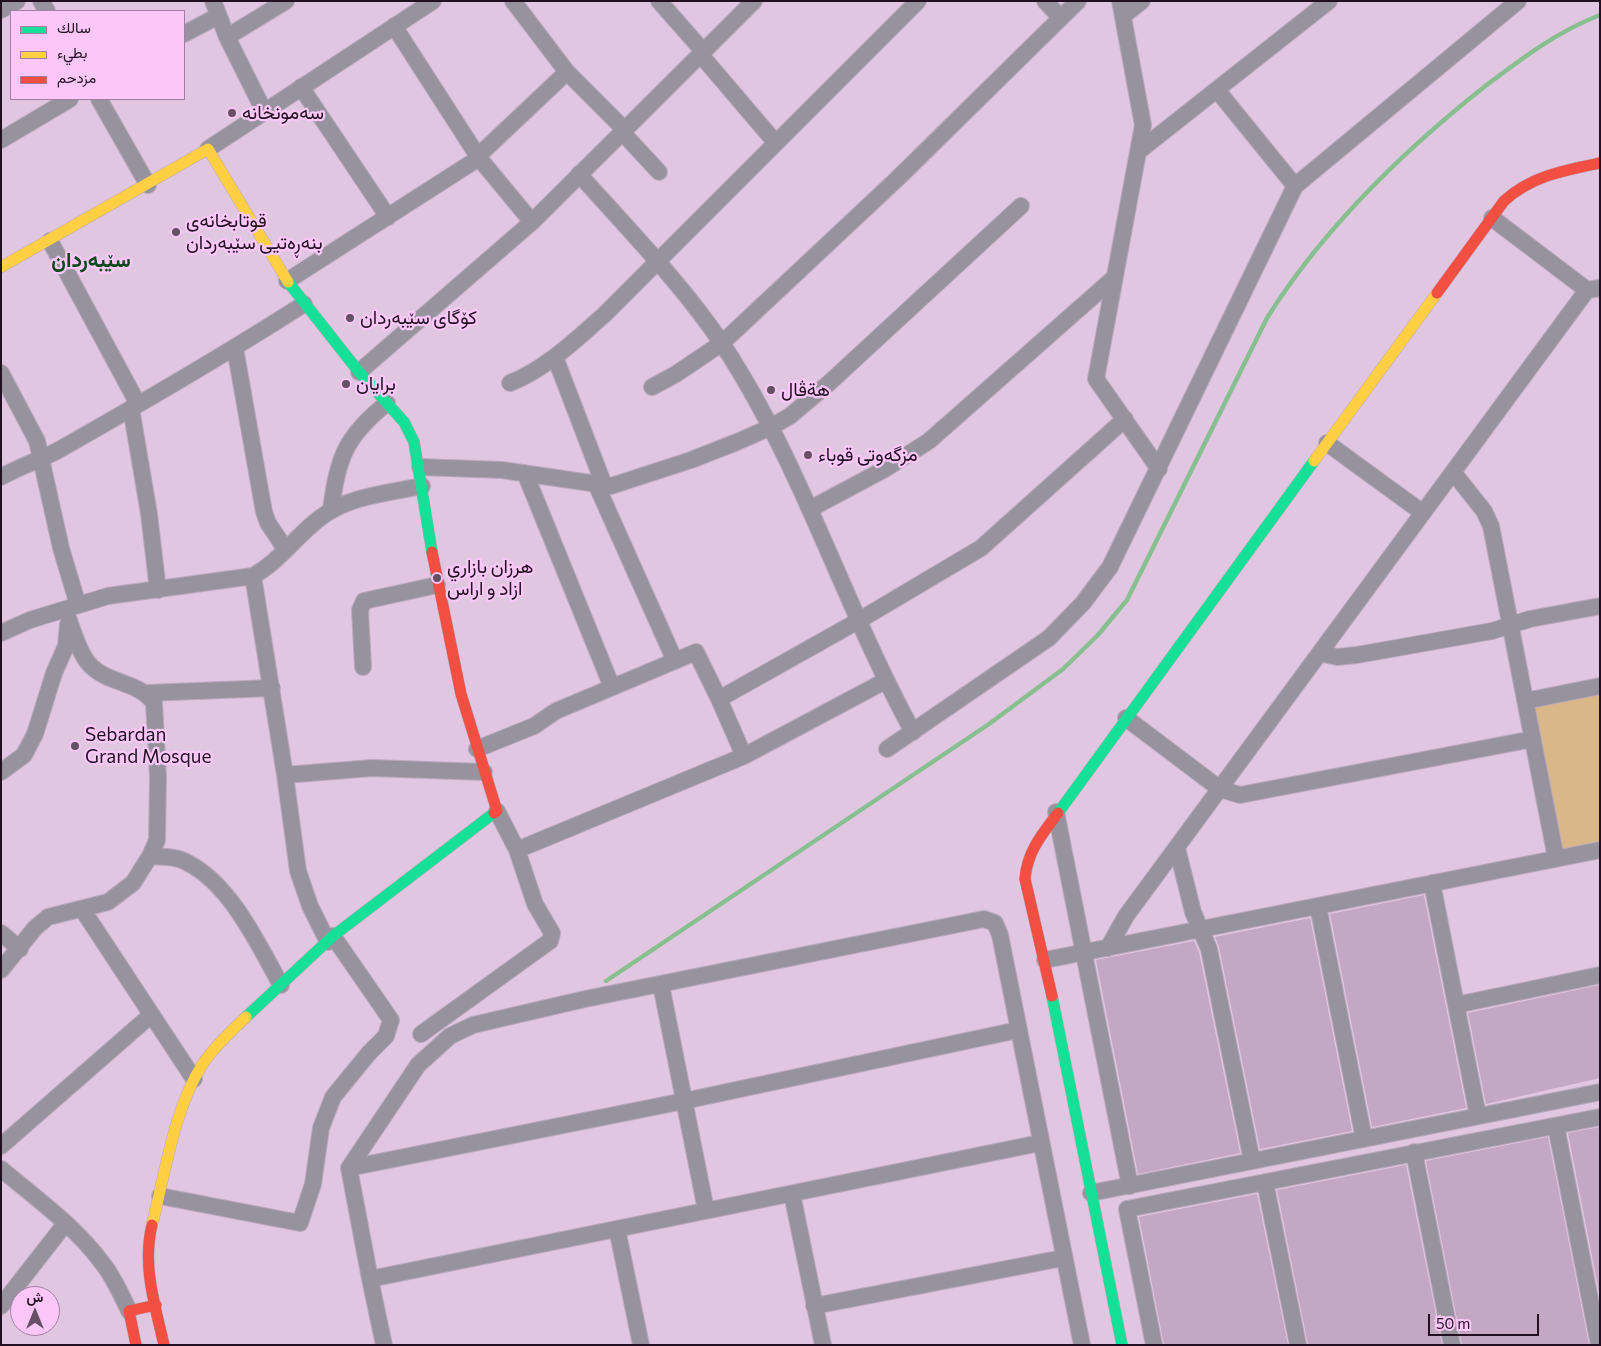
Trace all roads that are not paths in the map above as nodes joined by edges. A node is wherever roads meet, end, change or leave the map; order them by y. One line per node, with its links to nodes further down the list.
1 (17, 1): 15 (street)
2 (286, 1): 19 (street)
3 (432, 1): 17 (street)
4 (513, 1): 21 (street)
5 (659, 1): 20 (street)
6 (754, 1): 20 (street)
7 (918, 1): 29 (street)
8 (1045, 1): 16 (street)
9 (1078, 1): 16 (street)
10 (1142, 1): 14 (street)
11 (1329, 1): 23 (street)
12 (1518, 1): 37 (street)
13 (215, 8): 18 (street); 19 (street)
14 (1122, 9): 31 (street)
15 (1, 10)
16 (1060, 17): 49 (street)
17 (394, 26): 22 (street); 32 (street)
18 (185, 33)
19 (227, 38): 26 (street)
20 (701, 53): 27 (street); 29 (street)
21 (567, 72): 27 (street); 32 (street)
22 (301, 87): 26 (street); 39 (street)
23 (1217, 90): 31 (street); 37 (street)
24 (68, 100): 28 (street)
25 (100, 100): 36 (street)
26 (264, 111): 30 (street)
27 (622, 130): 34 (street); 35 (street)
28 (1, 140)
29 (775, 142): 43 (street)
30 (208, 149): 36 (street); 46 (street)
31 (1138, 150): 45 (street)
32 (479, 157): 39 (street); 41 (street)
33 (1600, 163): 40 (street)
34 (659, 172)
35 (579, 174): 41 (street); 43 (street)
36 (148, 185): 42 (street)
37 (1295, 186): 63 (street)
38 (1022, 206): 59 (street)
39 (388, 217): 46 (street)
40 (1492, 218): 47 (street); 60 (street)
41 (532, 222): 52 (street)
42 (50, 241): 44 (street); 57 (street)
43 (658, 262): 49 (street); 51 (street)
44 (1, 268)
45 (1115, 277): 58 (street); 69 (street)
46 (288, 281): 48 (street)
47 (1593, 289): 64 (street)
48 (304, 304): 50 (street); 52 (street)
49 (722, 344): 55 (street); 59 (street)
50 (236, 348): 57 (street); 72 (street)
51 (555, 357): 54 (street); 67 (street)
52 (359, 372): 56 (street)
53 (1, 373): 61 (street)
54 (510, 383)
55 (652, 387)
56 (388, 403): 62 (street); 70 (street)
57 (135, 406): 61 (street); 75 (street)
58 (1125, 420): 63 (street); 78 (street)
59 (771, 427): 67 (street); 69 (street)
60 (1327, 443): 71 (street); 91 (street)
61 (42, 458): 66 (street); 77 (street)
62 (420, 467): 65 (street); 68 (street)
63 (1160, 469): 92 (street)
64 (1453, 472): 71 (street); 79 (street)
65 (525, 473): 67 (street); 86 (street)
66 (1, 477)
67 (600, 484): 82 (street)
68 (422, 486): 70 (street); 74 (street)
69 (810, 509): 78 (street)
70 (332, 510): 72 (street)
71 (1423, 513): 81 (street)
72 (286, 550): 73 (street)
73 (253, 576): 75 (street); 87 (street)
74 (437, 585): 83 (street); 94 (street)
75 (158, 590): 77 (street)
76 (1600, 606): 79 (street)
77 (71, 611): 80 (street); 88 (street); 97 (street)
78 (858, 621): 84 (street); 89 (street)
79 (1510, 625): 81 (street); 90 (street)
80 (1, 632)
81 (1320, 654): 100 (street)
82 (675, 661): 86 (street); 89 (street)
83 (363, 667)
84 (885, 682): 92 (street); 96 (street)
85 (1600, 686): 90 (street)
86 (612, 687): 94 (street)
87 (272, 688): 88 (street); 99 (street)
88 (147, 693): 106 (street)
89 (719, 699): 96 (street)
90 (1525, 701): 93 (street)
91 (1126, 718): 100 (street); 102 (street)
92 (913, 732): 95 (street)
93 (1533, 739): 100 (street); 107 (street)
94 (477, 749): 98 (street)
95 (887, 749)
96 (744, 756): 104 (street)
97 (1, 772)
98 (484, 772): 99 (street); 101 (street)
99 (285, 775): 113 (street)
100 (1220, 789): 103 (street)
101 (497, 812): 104 (street); 113 (street)
102 (1056, 812): 116 (street); 117 (street)
103 (1177, 848): 111 (street); 114 (street)
104 (516, 850): 125 (street)
105 (1600, 850): 107 (street)
106 (150, 856): 110 (street); 120 (street)
107 (1556, 858): 108 (street)
108 (1432, 883): 109 (street); 122 (street)
109 (1318, 906): 111 (street); 132 (street)
110 (82, 909): 115 (street); 123 (street)
111 (1200, 930): 114 (street); 136 (street)
112 (1, 933): 115 (street)
113 (331, 939): 120 (street); 143 (street)
114 (1108, 948): 116 (street)
115 (20, 949): 118 (street)
116 (1084, 952): 117 (street); 140 (street)
117 (1045, 960): 141 (street)
118 (1, 970)
119 (1600, 975): 122 (street)
120 (281, 985): 126 (street)
121 (661, 985): 124 (street); 128 (street); 137 (street)
122 (1456, 1005): 129 (street)
123 (151, 1014): 126 (street); 134 (street)
124 (1018, 1030): 128 (street); 133 (street)
125 (420, 1034)
126 (194, 1079): 143 (street)
127 (1600, 1092): 129 (street)
128 (684, 1101): 137 (street); 144 (street)
129 (1478, 1116): 132 (street)
130 (1600, 1117): 131 (street)
131 (1556, 1126): 135 (street); 163 (street)
132 (1364, 1139): 136 (street)
133 (1040, 1143): 142 (street); 147 (street)
134 (1, 1146)
135 (1414, 1152): 139 (street); 162 (street)
136 (1252, 1161): 140 (street)
137 (349, 1168): 148 (street)
138 (1, 1169): 145 (street)
139 (1265, 1182): 160 (street); 161 (street)
140 (1130, 1186): 141 (street)
141 (1091, 1193): 159 (street)
142 (792, 1194): 144 (street); 151 (street)
143 (160, 1196): 149 (street)
144 (706, 1210): 146 (street)
145 (65, 1224): 150 (street); 152 (street)
146 (617, 1229): 148 (street); 153 (street)
147 (1063, 1258): 151 (street); 158 (street)
148 (370, 1279): 156 (street)
149 (156, 1305): 152 (street); 155 (street)
150 (1, 1306)
151 (814, 1306): 157 (street)
152 (129, 1311): 154 (street)
153 (639, 1344)
154 (136, 1345)
155 (164, 1345)
156 (384, 1345)
157 (823, 1345)
158 (1082, 1345)
159 (1122, 1345)
160 (1154, 1345)
161 (1298, 1345)
162 (1452, 1345)
163 (1598, 1345)

